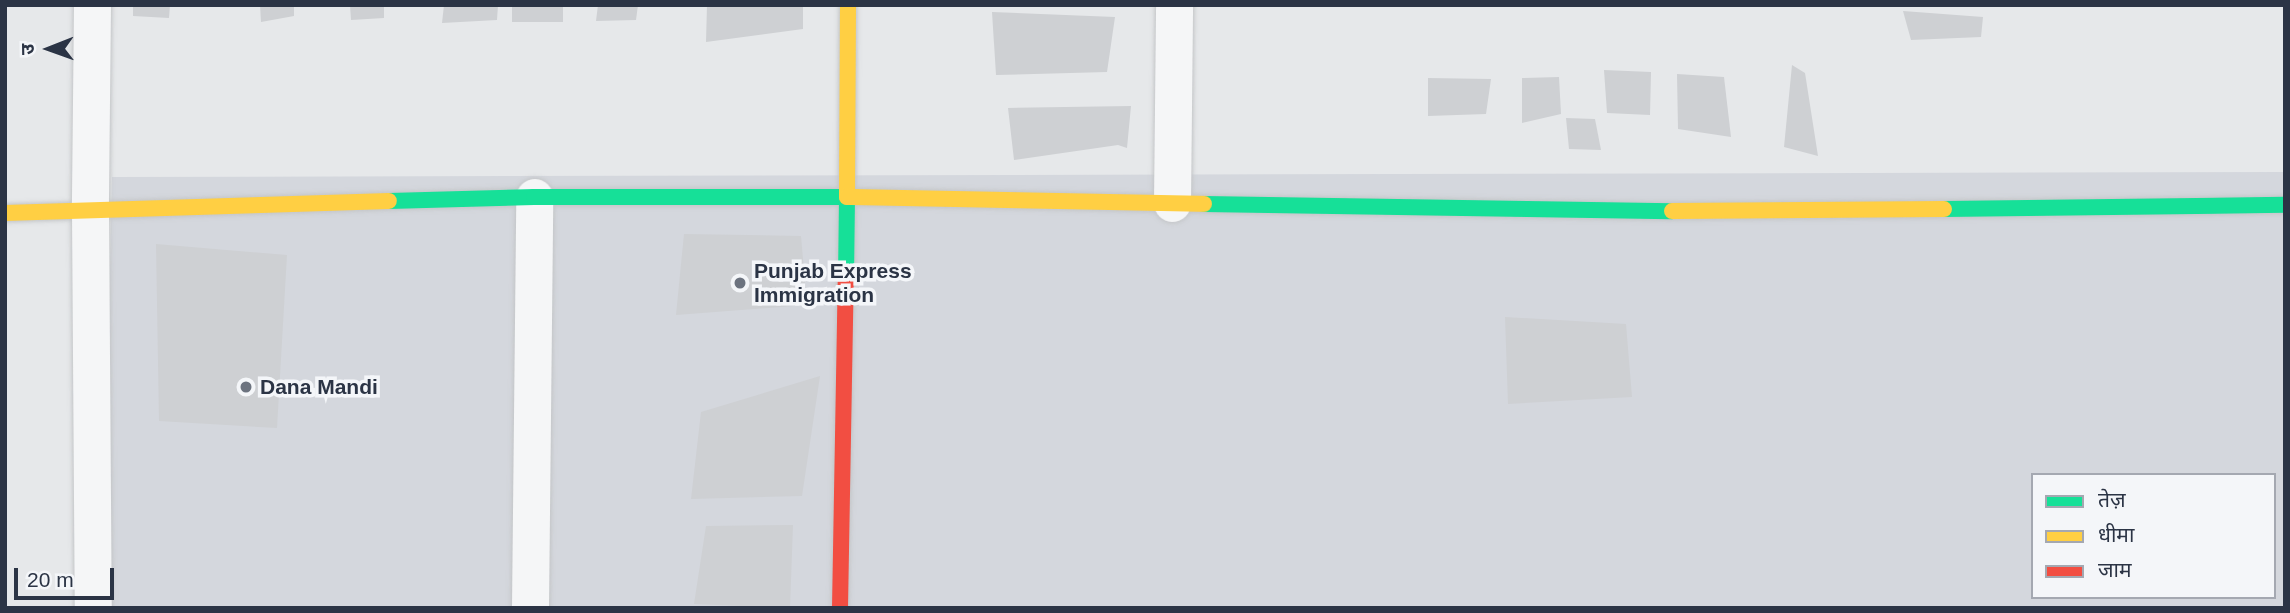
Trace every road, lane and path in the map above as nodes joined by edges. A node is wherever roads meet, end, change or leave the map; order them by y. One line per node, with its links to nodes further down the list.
1 (92, 5): 8 (street)
2 (848, 5): 5 (street)
3 (1174, 5): 6 (street)
4 (534, 197): 5 (street); 8 (street); 11 (street)
5 (847, 197): 6 (street); 12 (street)
6 (1172, 203): 7 (street)
7 (2285, 205)
8 (90, 212): 9 (street); 10 (street)
9 (5, 213)
10 (93, 608)
11 (530, 608)
12 (840, 608)

